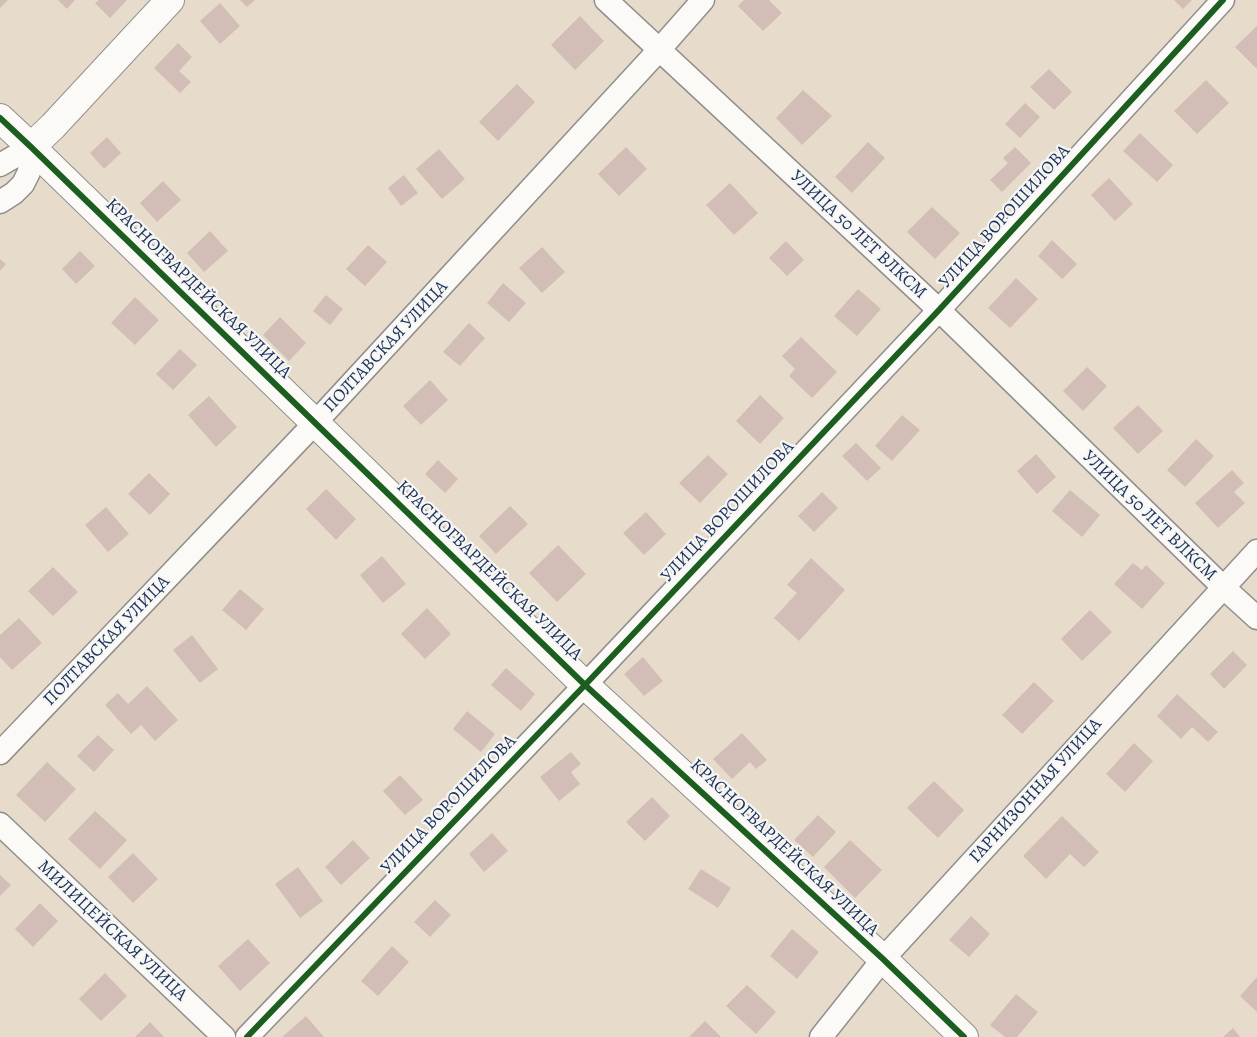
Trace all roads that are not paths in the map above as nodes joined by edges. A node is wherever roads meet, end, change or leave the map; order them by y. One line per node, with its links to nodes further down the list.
1 (170, 0): 7 (street)
2 (606, 0): 5 (street, УЛИЦА 50 ЛЕТ ВЛКСМ)
3 (703, 0): 5 (street, ПОЛТАВСКАЯ УЛИЦА)
4 (1223, 0): 10 (street, УЛИЦА ВОРОШИЛОВА)
5 (659, 50): 10 (street, УЛИЦА 50 ЛЕТ ВЛКСМ); 11 (street, ПОЛТАВСКАЯ УЛИЦА)
6 (0, 118): 7 (street, КРАСНОГВАРДЕЙСКАЯ УЛИЦА)
7 (31, 147): 8 (street); 9 (street); 11 (street, КРАСНОГВАРДЕЙСКАЯ УЛИЦА)
8 (0, 165)
9 (0, 202)
10 (939, 310): 13 (street, УЛИЦА 50 ЛЕТ ВЛКСМ); 15 (street, УЛИЦА ВОРОШИЛОВА)
11 (315, 423): 15 (street, КРАСНОГВАРДЕЙСКАЯ УЛИЦА); 16 (street, ПОЛТАВСКАЯ УЛИЦА)
12 (1257, 551): 13 (street, ГАРНИЗОННАЯ УЛИЦА)
13 (1223, 587): 14 (street, УЛИЦА 50 ЛЕТ ВЛКСМ); 18 (street, ГАРНИЗОННАЯ УЛИЦА)
14 (1257, 618)
15 (585, 685): 18 (street, КРАСНОГВАРДЕЙСКАЯ УЛИЦА); 20 (street, УЛИЦА ВОРОШИЛОВА)
16 (0, 753)
17 (0, 824): 19 (street, МИЛИЦЕЙСКАЯ УЛИЦА)
18 (883, 959): 21 (street, ГАРНИЗОННАЯ УЛИЦА); 22 (street, КРАСНОГВАРДЕЙСКАЯ УЛИЦА)
19 (224, 1037)
20 (246, 1037)
21 (821, 1037)
22 (964, 1037)

